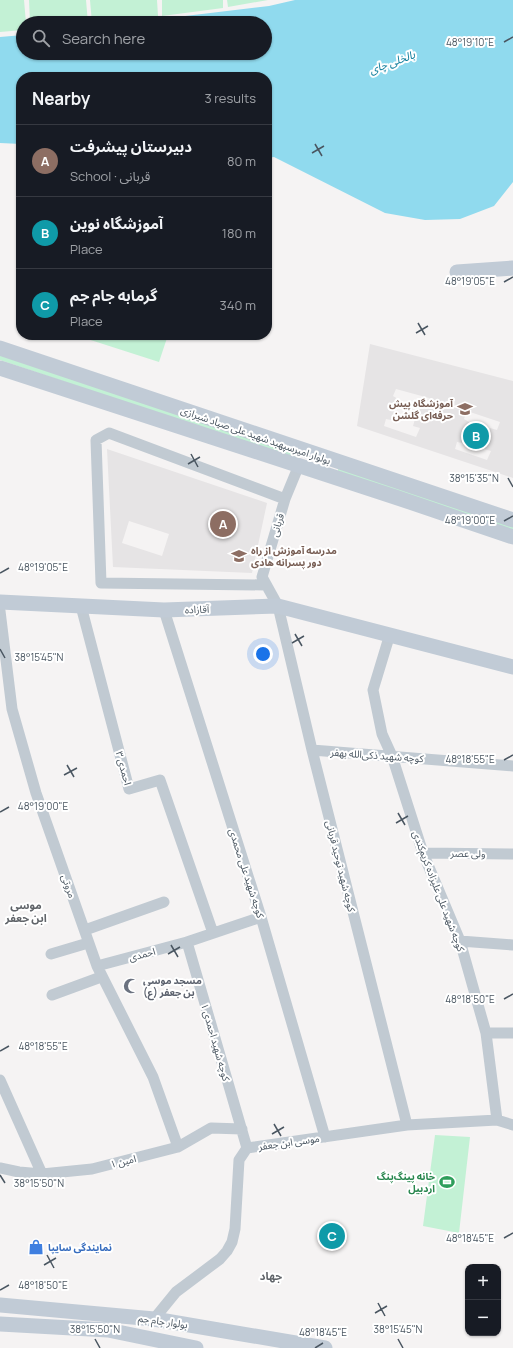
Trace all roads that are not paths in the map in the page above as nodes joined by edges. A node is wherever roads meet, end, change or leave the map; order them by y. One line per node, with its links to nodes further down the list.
1 (513, 268): 2 (main road)
2 (457, 272)
3 (0, 348): 5 (main road, بولوار امیرسپهبد شهید علی صیاد شیرازی)
4 (0, 368): 6 (main road, بولوار امیرسپهبد شهید علی صیاد شیرازی)
5 (303, 450): 6 (main road); 8 (main road, بولوار امیرسپهبد شهید علی صیاد شیرازی)
6 (299, 465): 7 (street, قربانی); 9 (main road, بولوار امیرسپهبد شهید علی صیاد شیرازی)
7 (285, 498): 10 (street, قربانی); 10 (street)
8 (513, 520)
9 (513, 537)
10 (266, 585): 13 (street, قربانی)
11 (0, 602): 12 (main road, آقازاده)
12 (81, 606): 14 (main road, آقازاده); 26 (street, احمدی ۳)
13 (278, 606): 14 (main road, آقازاده); 16 (main road, آقازاده); 18 (street, کوچه شهید توحید قربانی)
14 (164, 610): 24 (street, کوچه شهید علی محمدی)
15 (0, 611): 25 (street, مروتی)
16 (390, 634): 17 (main road, آقازاده); 19 (street)
17 (513, 667)
18 (312, 750): 19 (street, کوچه شهید ذکی‌الله بهفر); 40 (street, کوچه شهید توحید قربانی)
19 (392, 756): 20 (street, کوچه شهید ذکی‌الله بهفر); 21 (street, کوچه شهید علی علیزاده کریم‌کندی)
20 (513, 766)
21 (423, 853): 22 (street, ولی عصر); 27 (street, کوچه شهید علی علیزاده کریم‌کندی)
22 (513, 854)
23 (164, 902): 25 (street)
24 (261, 917): 26 (street); 42 (street, کوچه شهید علی محمدی)
25 (84, 930): 29 (street, مروتی)
26 (213, 933): 28 (street)
27 (460, 941): 30 (street); 35 (street, کوچه شهید علی علیزاده کریم‌کندی)
28 (187, 942): 32 (street, احمدی); 41 (street, کوچه شهید احمدی ۱)
29 (88, 943): 31 (street); 32 (street, مروتی)
30 (513, 945)
31 (51, 954)
32 (97, 966): 33 (street, مروتی)
33 (101, 977): 34 (street); 43 (street, مروتی)
34 (52, 995)
35 (486, 1033): 36 (street); 38 (street, کوچه شهید علی علیزاده کریم‌کندی)
36 (513, 1033)
37 (0, 1080): 46 (street)
38 (497, 1120): 39 (street, موسی ابن جعفر); 40 (street, موسی ابن جعفر)
39 (513, 1125)
40 (407, 1126): 42 (street, موسی ابن جعفر)
41 (242, 1128): 43 (street, امین ۱); 44 (street, کوچه شهید احمدی ۱)
42 (326, 1137): 44 (street, موسی ابن جعفر)
43 (178, 1147): 46 (street, امین ۱)
44 (247, 1148): 48 (street, موسی ابن جعفر)
45 (0, 1168): 46 (street, امین ۱)
46 (42, 1174)
47 (0, 1305): 48 (main road, بولوار جام جم)
48 (154, 1319): 50 (main road, بولوار جام جم); 51 (main road)
49 (0, 1324): 51 (main road, بولوار جام جم)
50 (265, 1343): 53 (main road, بولوار جام جم)
51 (152, 1345): 52 (main road, بولوار جام جم)
52 (196, 1348)
53 (325, 1348)

